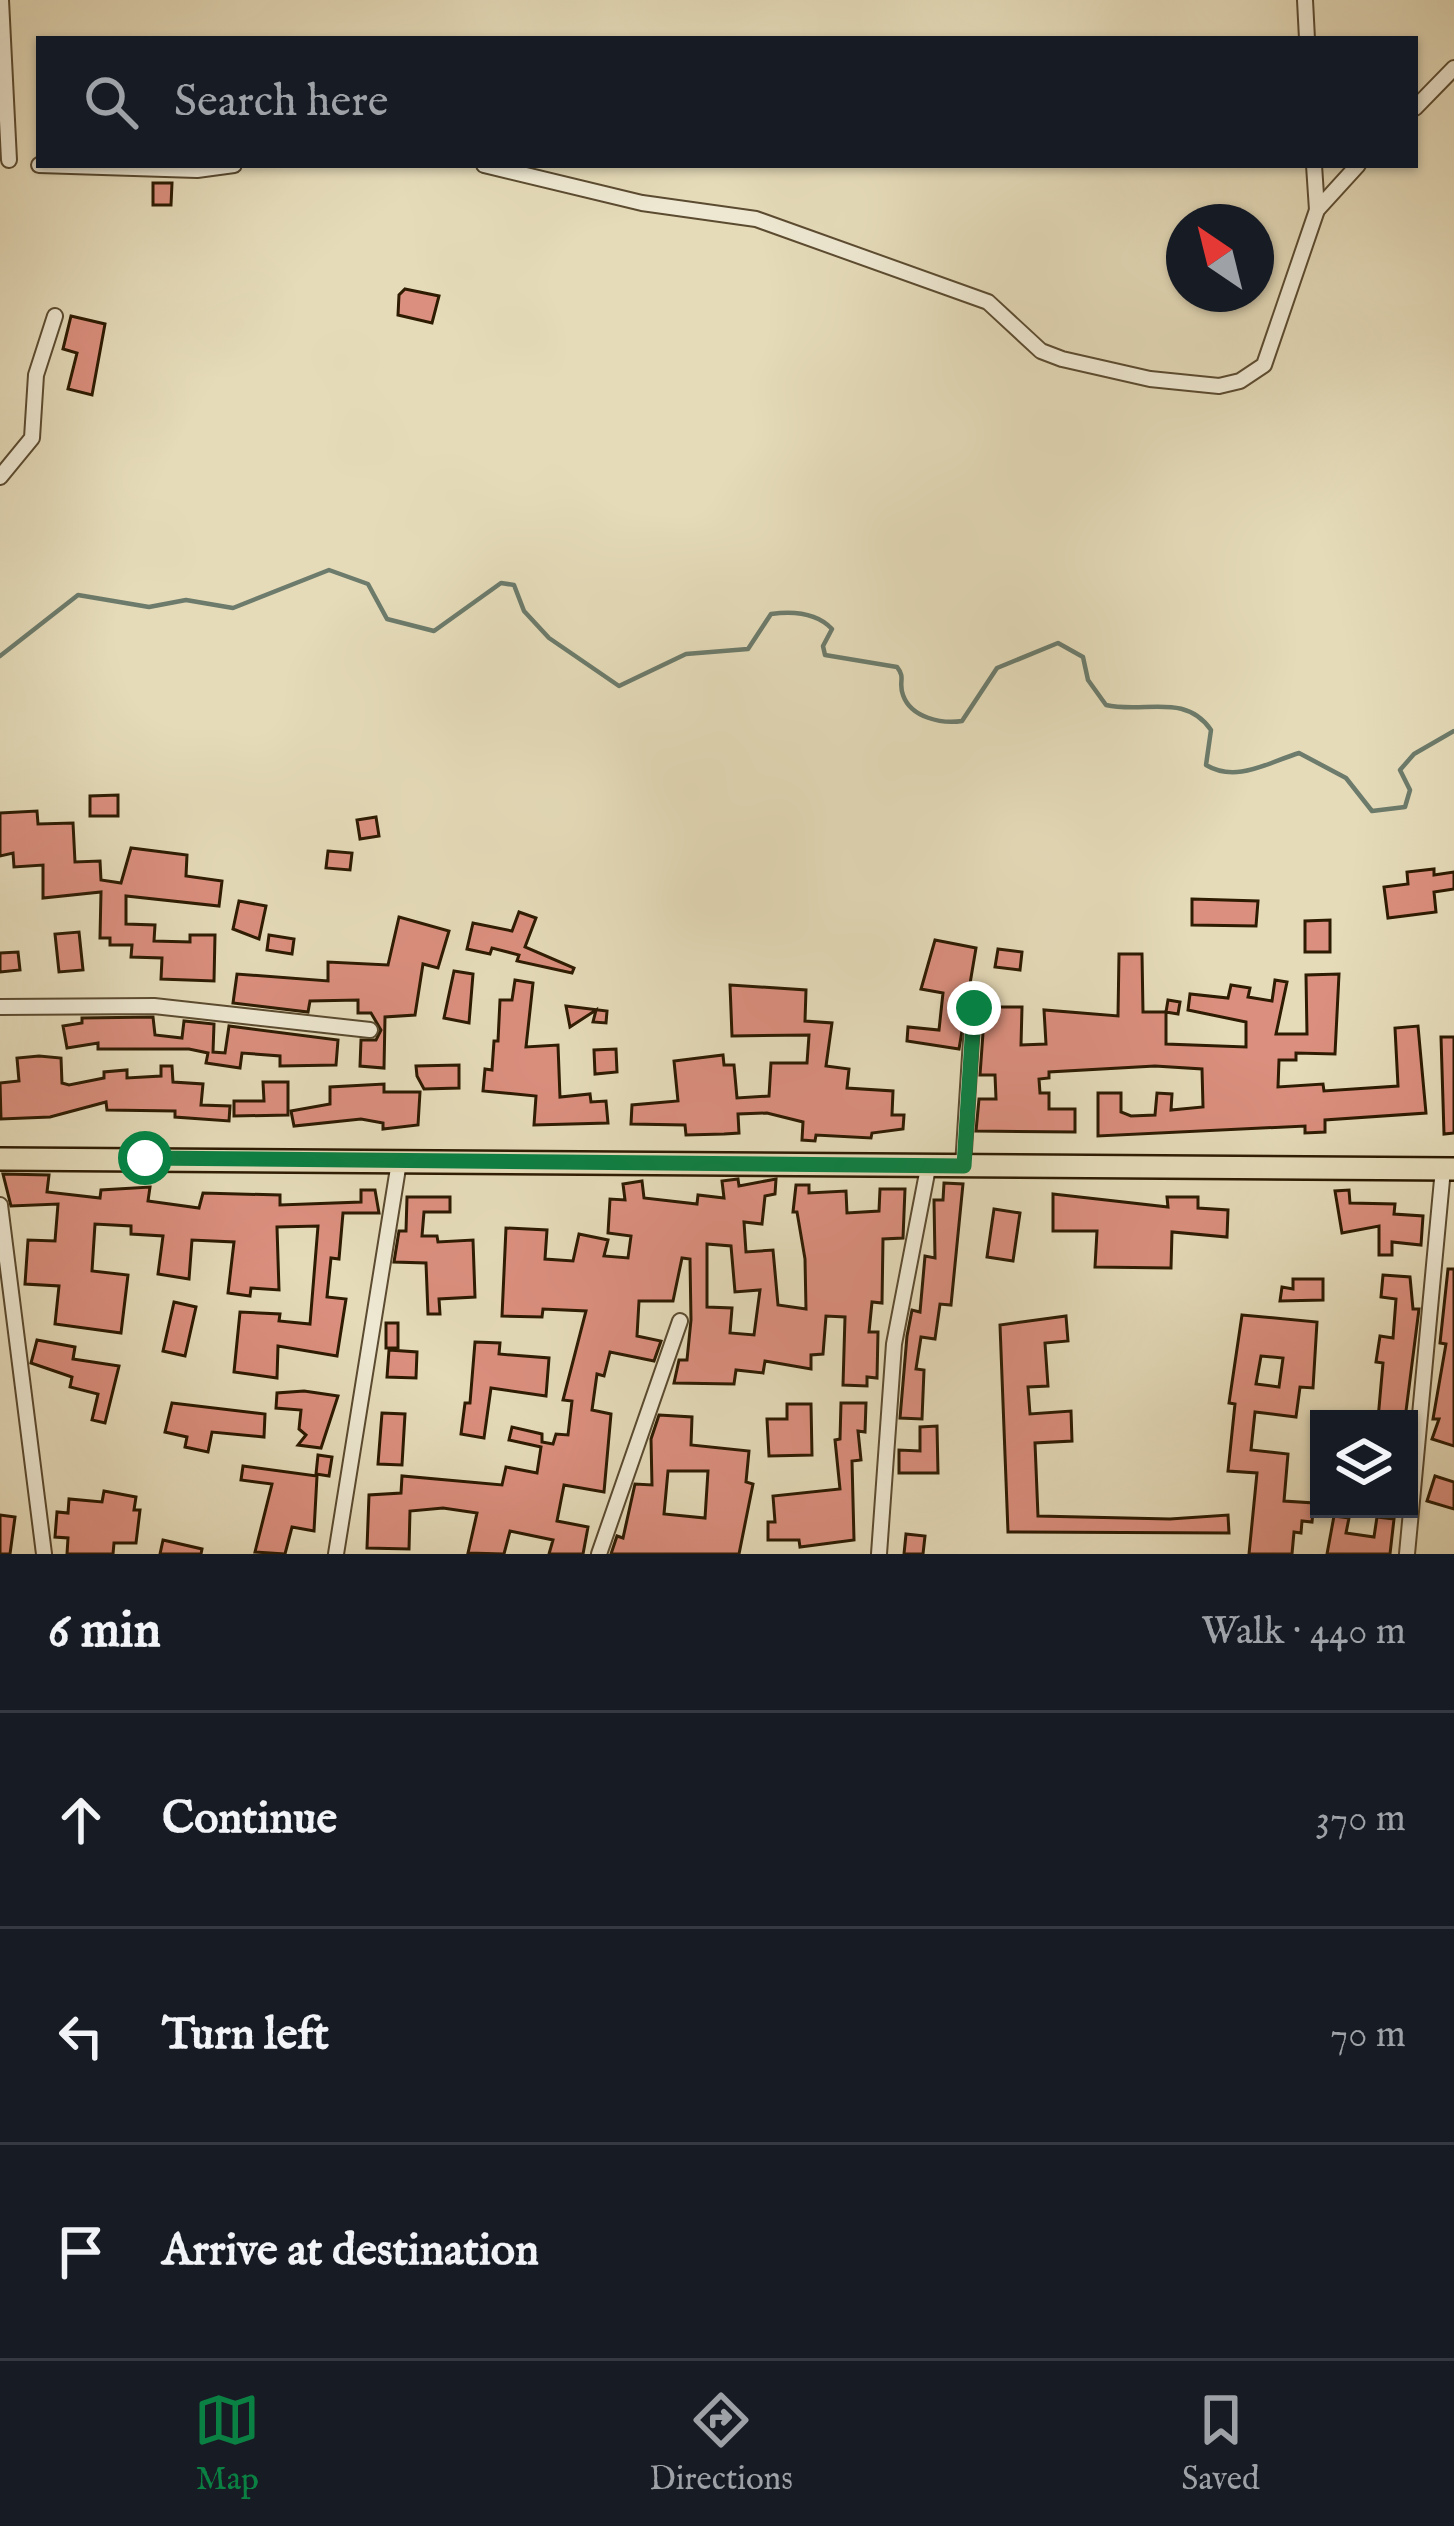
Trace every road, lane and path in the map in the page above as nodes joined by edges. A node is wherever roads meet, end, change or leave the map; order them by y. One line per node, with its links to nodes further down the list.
1 (2, 0): 6 (street)
2 (1305, 0): 3 (street)
3 (1307, 36)
4 (1454, 68): 5 (street)
5 (1418, 105)
6 (4, 160): 7 (street)
7 (36, 165)
8 (134, 168): 9 (street)
9 (212, 168)
10 (496, 168): 13 (street)
11 (1315, 168): 13 (street)
12 (1355, 168): 13 (street)
13 (1317, 210)
14 (55, 316): 15 (street)
15 (0, 477)
16 (0, 1007): 18 (street)
17 (974, 1008): 21 (street)
18 (370, 1030)
19 (0, 1159): 20 (main road)
20 (398, 1162): 22 (main road); 27 (street)
21 (964, 1166): 22 (main road); 23 (main road)
22 (928, 1168): 29 (street)
23 (1449, 1169): 30 (street)
24 (0, 1205): 26 (street)
25 (680, 1322): 28 (street)
26 (44, 1554)
27 (336, 1554)
28 (599, 1554)
29 (879, 1554)
30 (1407, 1554)

